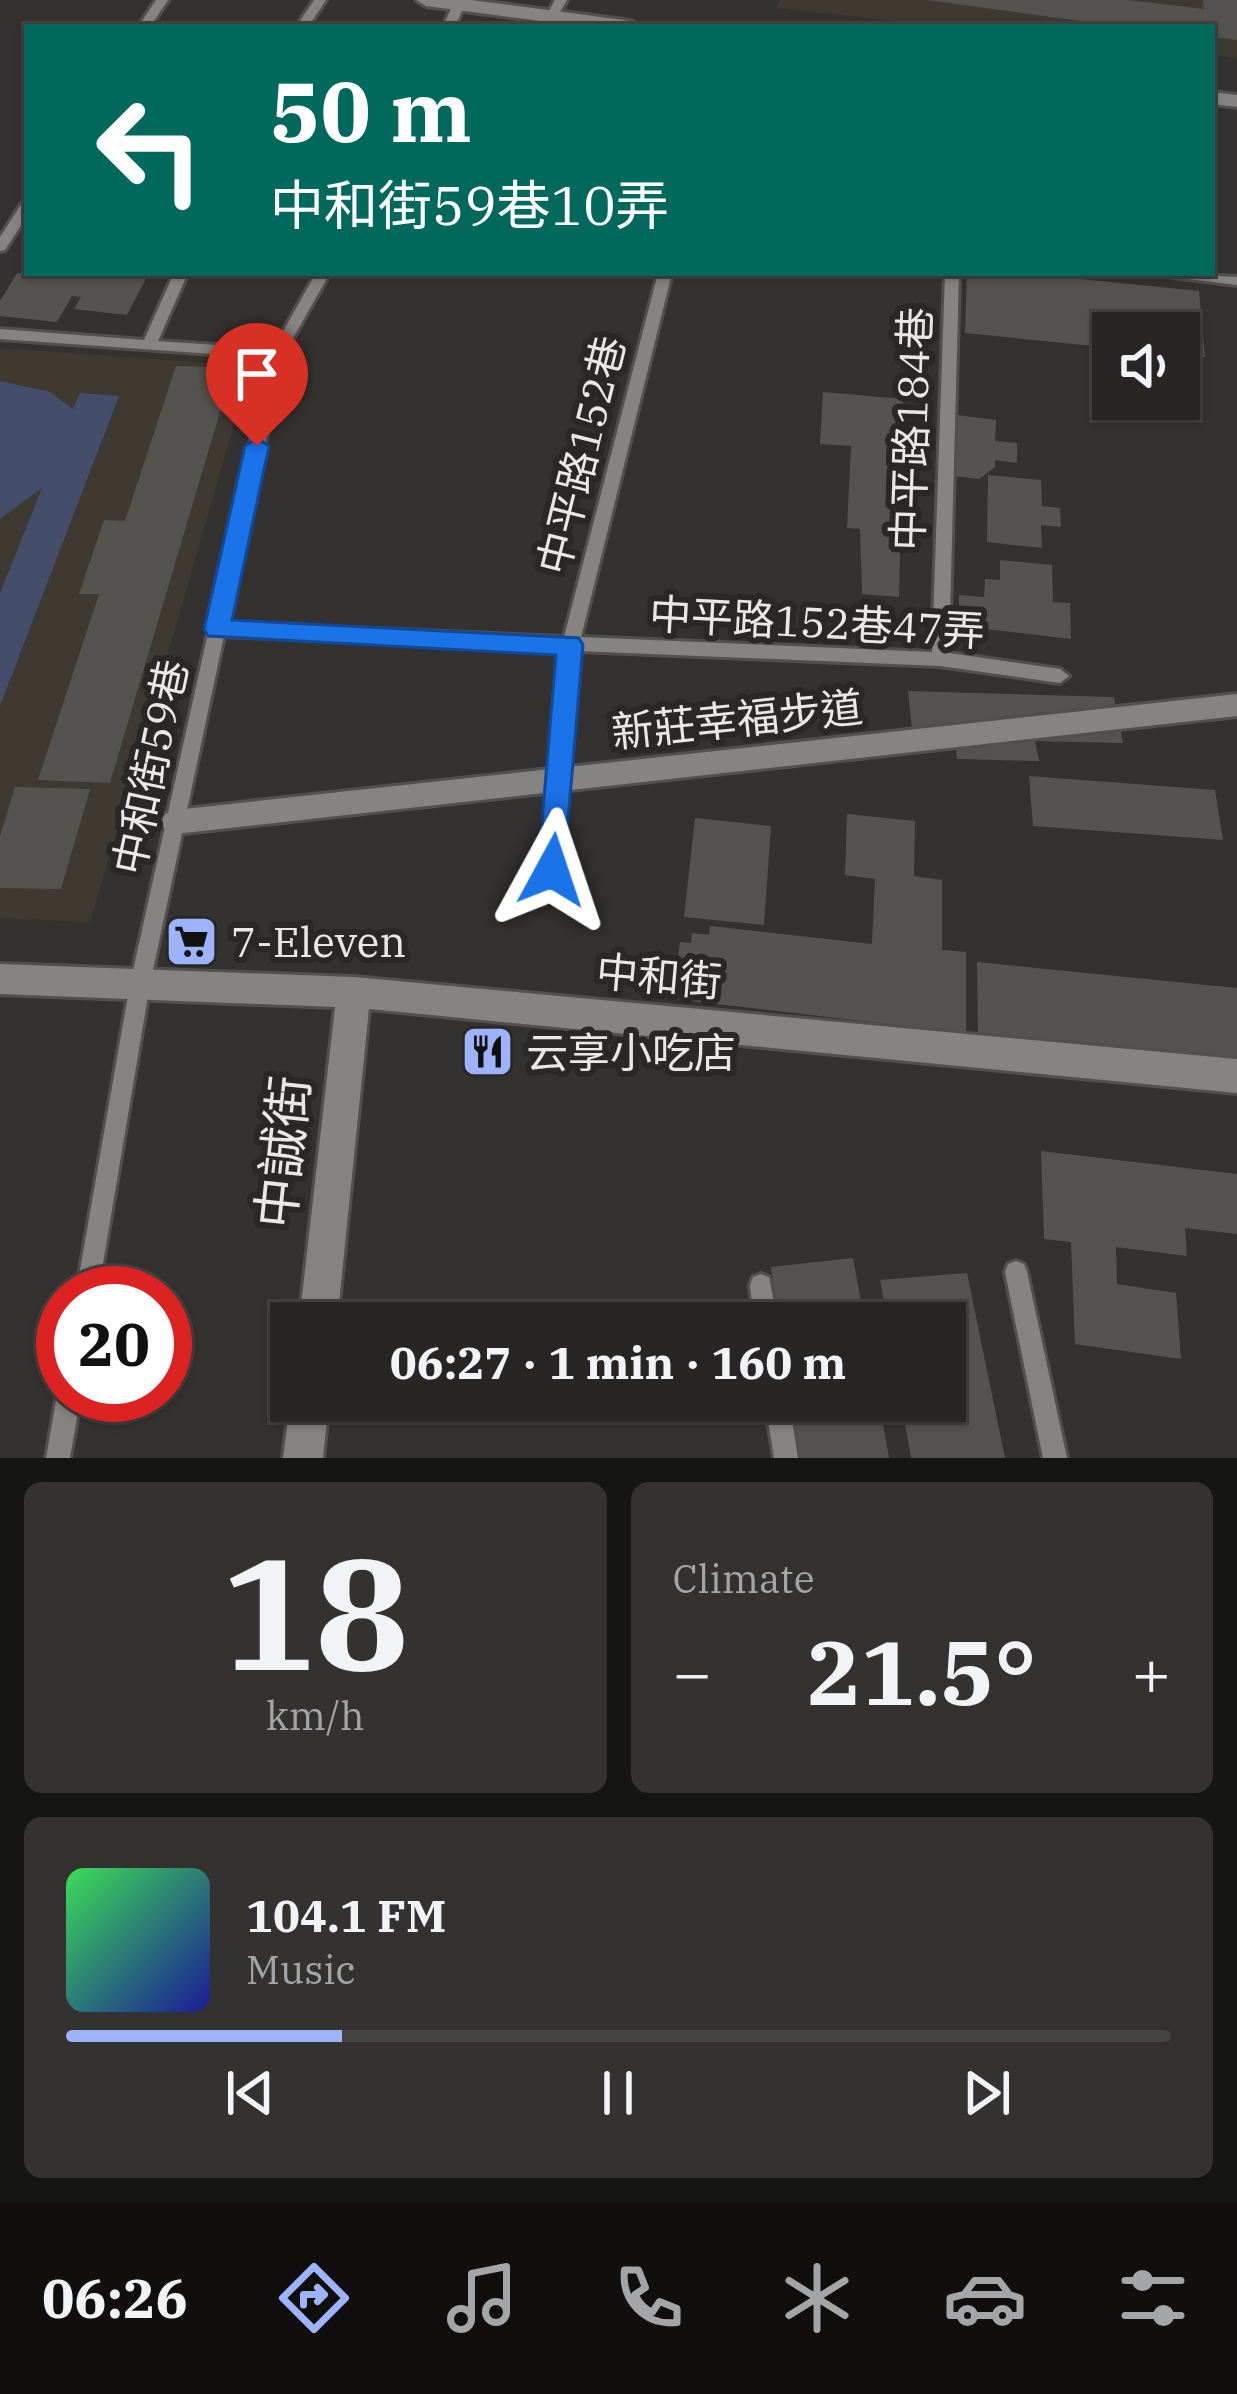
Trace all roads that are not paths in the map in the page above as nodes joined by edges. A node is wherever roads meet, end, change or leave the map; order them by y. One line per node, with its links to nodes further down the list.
1 (432, 0): 2 (street)
2 (459, 4): 3 (street); 4 (lane)
3 (556, 8): 5 (street)
4 (450, 24)
5 (620, 24)
6 (24, 211): 7 (lane)
7 (0, 247)
8 (180, 276): 15 (lane)
9 (321, 276): 16 (lane, 中和街59巷)
10 (664, 276): 18 (lane, 中平路152巷)
11 (952, 276): 19 (lane, 中平路184巷)
12 (1196, 276): 13 (lane)
13 (1237, 281)
14 (0, 334): 15 (lane)
15 (149, 345): 16 (lane)
16 (277, 354): 17 (lane, 中和街59巷)
17 (217, 629): 18 (lane, 中平路152巷47弄); 23 (lane, 中和街59巷)
18 (570, 645): 19 (lane, 中平路152巷47弄); 22 (lane, 中平路152巷)
19 (940, 659): 20 (lane, 中平路152巷47弄)
20 (1060, 676)
21 (1237, 705): 22 (street, 新莊幸福步道)
22 (560, 782): 23 (street, 新莊幸福步道); 24 (lane, 中平路152巷)
23 (175, 822): 26 (lane, 中和街59巷)
24 (552, 870)
25 (0, 979): 26 (street, 中和街)
26 (140, 984): 27 (street, 中和街); 29 (lane, 中和街59巷)
27 (354, 992): 28 (street, 中和街); 32 (street, 中誠街)
28 (1237, 1076)
29 (92, 1266)
30 (1016, 1272): 40 (lane)
31 (761, 1285): 33 (lane)
32 (320, 1302)
33 (763, 1302)
34 (64, 1422): 37 (lane)
35 (307, 1422): 38 (street)
36 (781, 1422): 39 (lane)
37 (58, 1458)
38 (303, 1458)
39 (786, 1458)
40 (1055, 1458)

